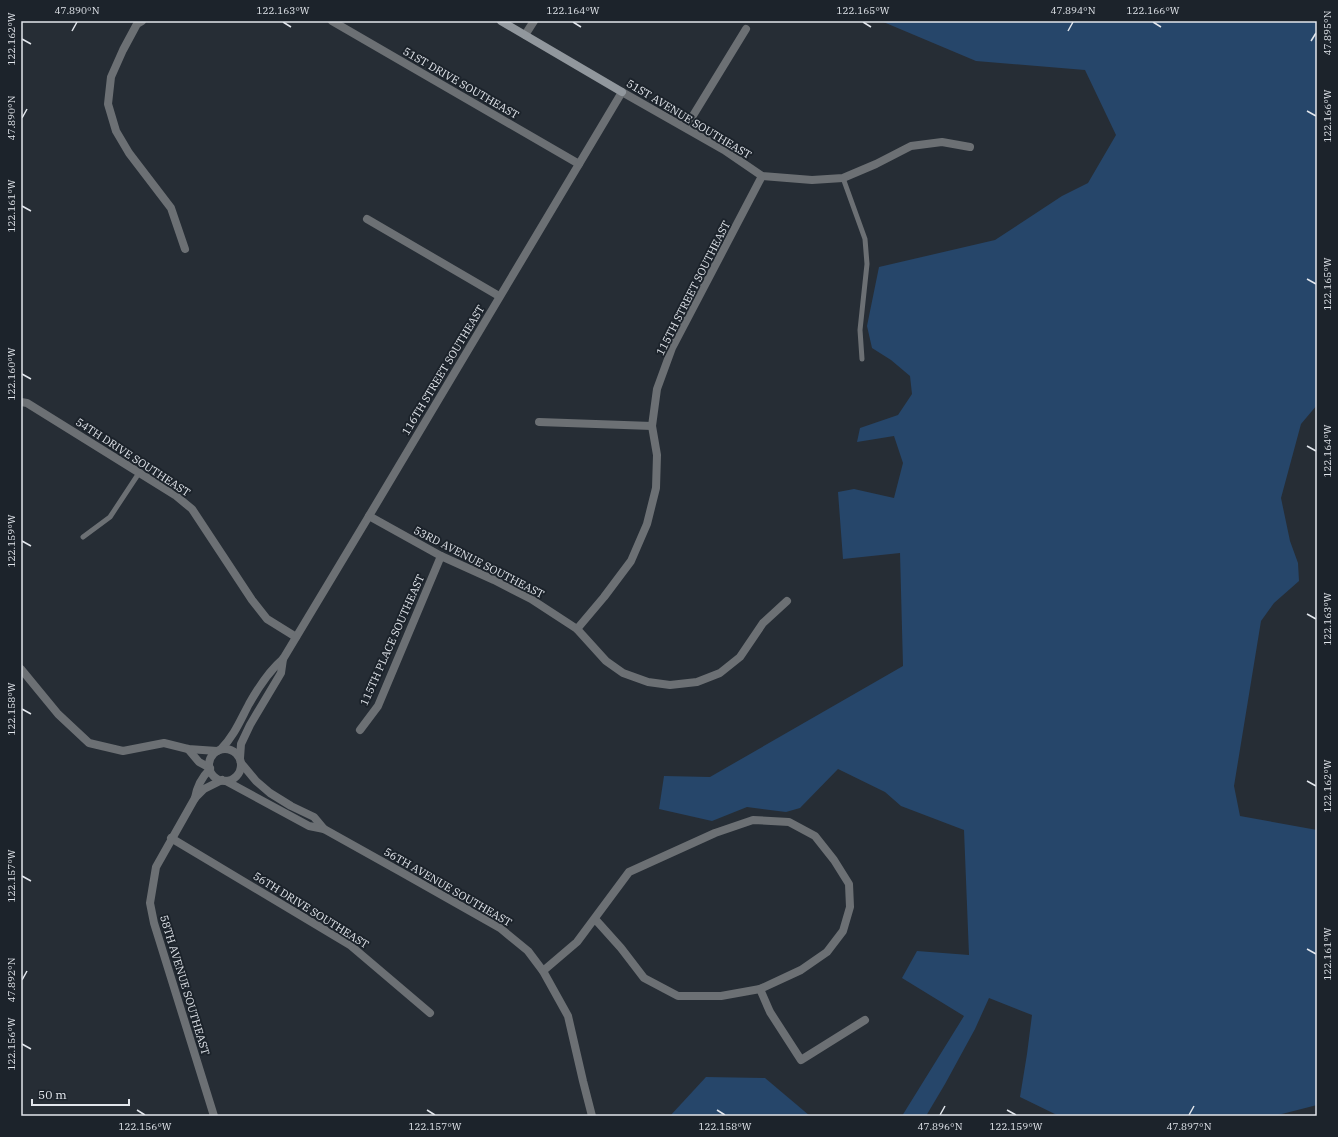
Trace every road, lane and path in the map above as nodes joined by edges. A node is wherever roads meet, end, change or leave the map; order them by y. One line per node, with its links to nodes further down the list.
1 (142, 21): 14 (street)
2 (332, 21): 10 (street, 51ST DRIVE SOUTHEAST)
3 (501, 21): 6 (street, 51ST AVENUE SOUTHEAST)
4 (534, 21): 6 (street)
5 (746, 29): 8 (street)
6 (525, 35): 7 (street, 51ST AVENUE SOUTHEAST)
7 (622, 92): 8 (street, 51ST AVENUE SOUTHEAST); 10 (street, 116TH STREET SOUTHEAST)
8 (686, 127): 11 (street, 51ST AVENUE SOUTHEAST)
9 (970, 147): 12 (street, 51ST AVENUE SOUTHEAST)
10 (580, 164): 15 (street, 116TH STREET SOUTHEAST)
11 (762, 176): 12 (street, 51ST AVENUE SOUTHEAST); 19 (street, 115TH STREET SOUTHEAST)
12 (843, 178): 16 (lane)
13 (367, 219): 15 (street)
14 (185, 249)
15 (499, 296): 21 (street, 116TH STREET SOUTHEAST)
16 (862, 359)
17 (21, 402): 20 (street, 54TH DRIVE SOUTHEAST)
18 (540, 422): 19 (street)
19 (652, 426): 25 (street, 115TH STREET SOUTHEAST)
20 (139, 473): 22 (lane); 26 (street, 54TH DRIVE SOUTHEAST)
21 (370, 516): 23 (street, 53RD AVENUE SOUTHEAST); 26 (street, 116TH STREET SOUTHEAST)
22 (83, 537)
23 (441, 556): 25 (street, 53RD AVENUE SOUTHEAST); 29 (street, 115TH PLACE SOUTHEAST)
24 (787, 601): 25 (street, 53RD AVENUE SOUTHEAST)
25 (577, 629)
26 (296, 637): 27 (street, 116TH STREET SOUTHEAST)
27 (283, 659): 31 (street, 116TH STREET SOUTHEAST); 32 (street, 116TH STREET SOUTHEAST)
28 (21, 669): 30 (street)
29 (360, 730)
30 (188, 749): 31 (street); 33 (street)
31 (219, 750): 32 (street); 33 (street)
32 (240, 760): 34 (street); 36 (street, 56TH AVENUE SOUTHEAST)
33 (210, 768): 34 (street); 35 (street, 58TH AVENUE SOUTHEAST)
34 (224, 780): 35 (street, 58TH AVENUE SOUTHEAST); 36 (street, 56TH AVENUE SOUTHEAST)
35 (195, 798): 37 (street, 58TH AVENUE SOUTHEAST)
36 (324, 829): 39 (street, 56TH AVENUE SOUTHEAST)
37 (171, 838): 41 (street, 56TH DRIVE SOUTHEAST); 43 (street, 58TH AVENUE SOUTHEAST)
38 (595, 919): 39 (street); 40 (street); 40 (street)
39 (543, 971): 44 (street, 56TH AVENUE SOUTHEAST)
40 (760, 989): 42 (street)
41 (430, 1013)
42 (865, 1020)
43 (214, 1116)
44 (592, 1116)

